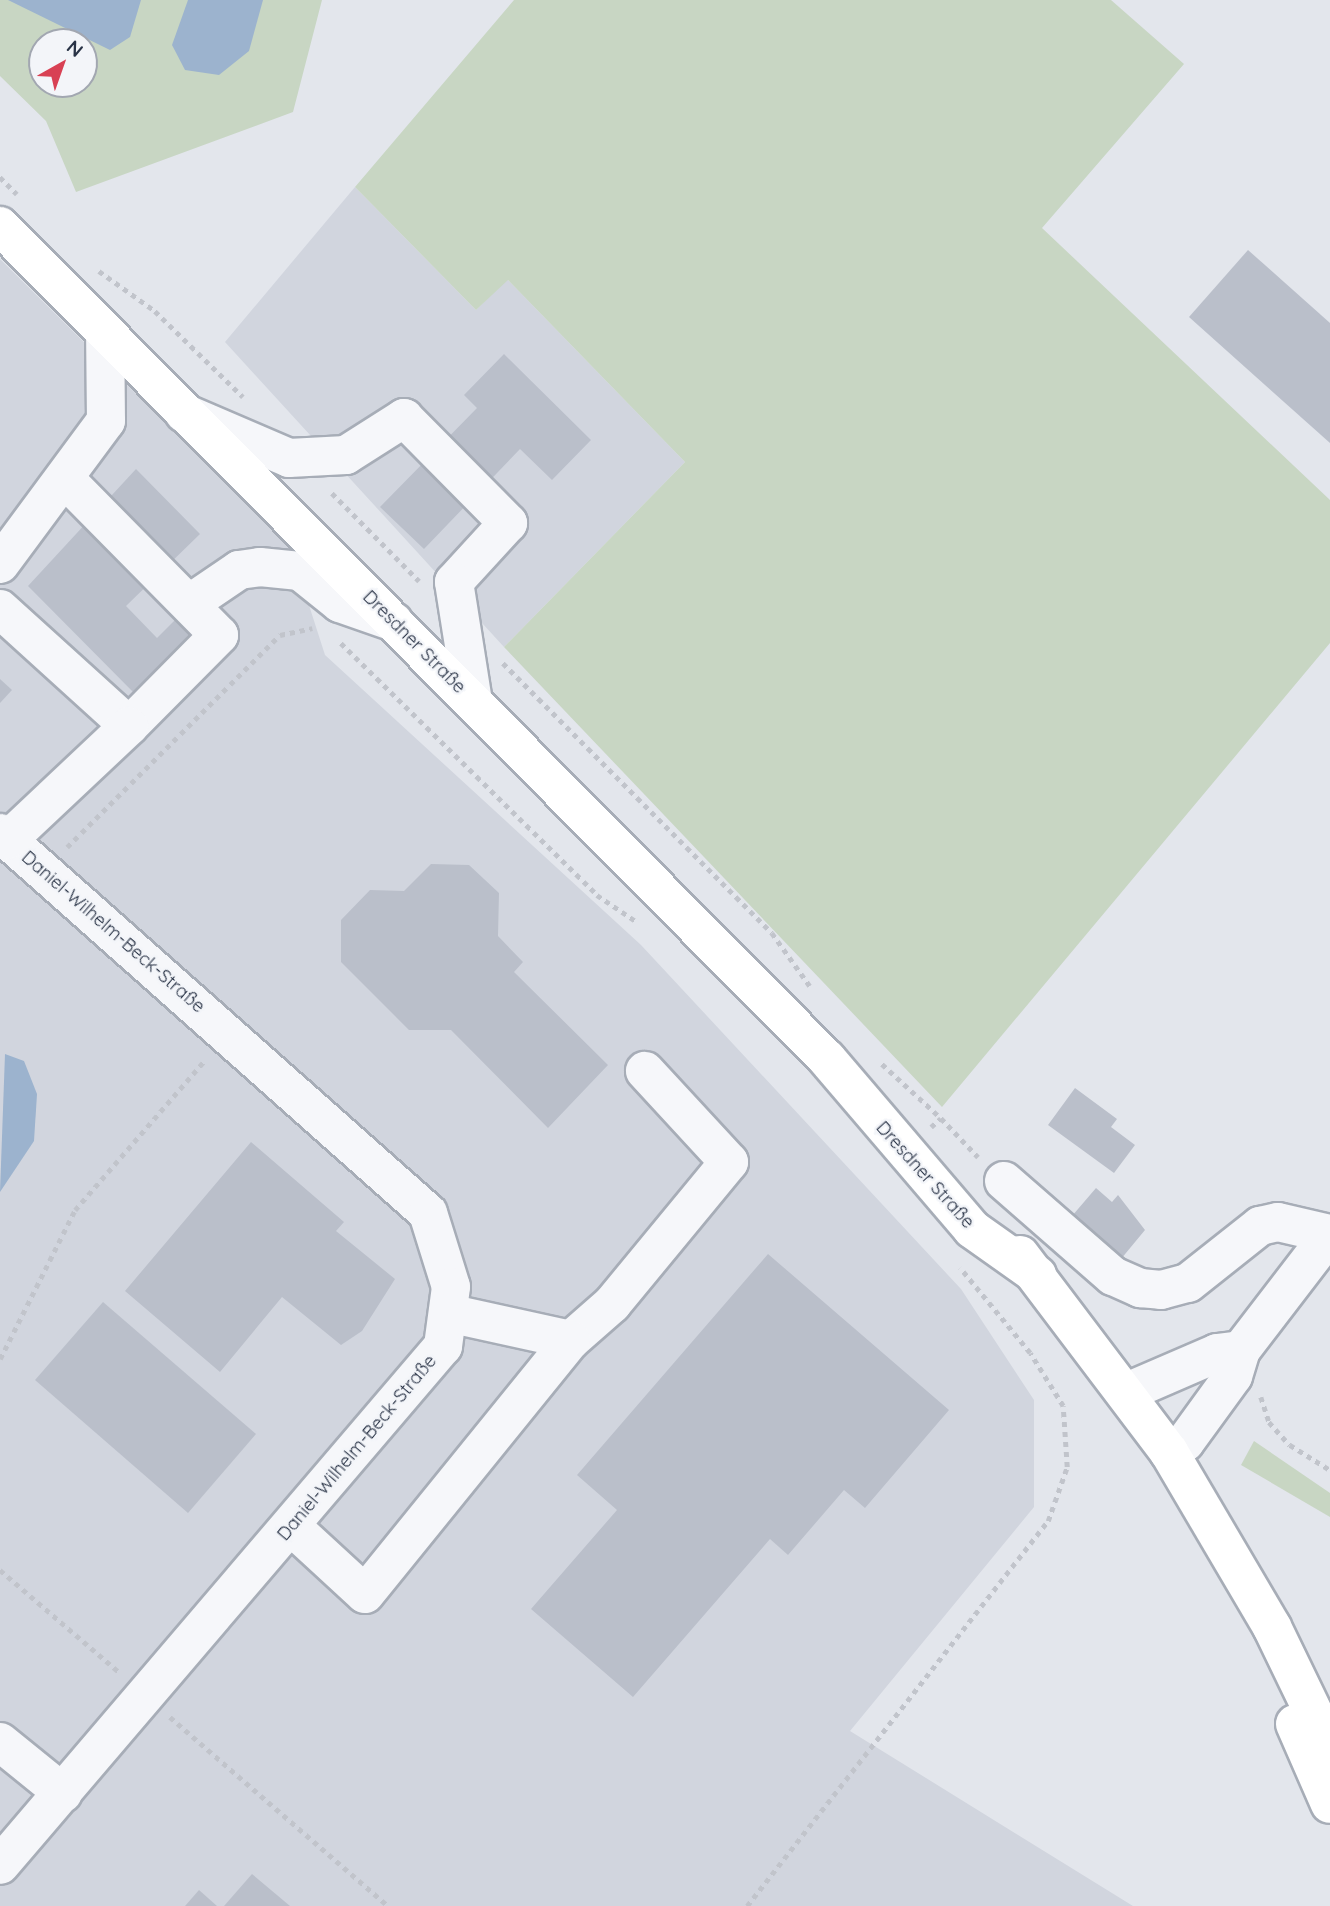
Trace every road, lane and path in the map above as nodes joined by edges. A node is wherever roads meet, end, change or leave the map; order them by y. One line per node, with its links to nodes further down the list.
1 (0, 226): 2 (main road, Dresdner Straße)
2 (105, 332): 3 (main road, Dresdner Straße); 4 (street)
3 (184, 413): 8 (main road, Dresdner Straße); 11 (street)
4 (65, 479): 5 (street); 6 (street)
5 (0, 564)
6 (192, 602): 8 (street); 12 (street)
7 (0, 609): 12 (street)
8 (394, 622): 11 (main road, Dresdner Straße)
9 (321, 631): 14 (path)
10 (332, 634): 15 (path)
11 (473, 702): 17 (main road, Dresdner Straße)
12 (129, 726): 13 (street)
13 (4, 836): 14 (street, Daniel-Wilhelm-Beck-Straße)
14 (44, 871): 16 (street, Daniel-Wilhelm-Beck-Straße)
15 (641, 925)
16 (227, 1033): 24 (street, Daniel-Wilhelm-Beck-Straße); 27 (path)
17 (827, 1059): 19 (main road, Dresdner Straße); 23 (main road, Dresdner Straße)
18 (645, 1071): 25 (street)
19 (918, 1139): 20 (path); 23 (main road, Dresdner Straße)
20 (1004, 1181): 21 (street)
21 (1330, 1234): 26 (street)
22 (955, 1261): 41 (path)
23 (1037, 1275): 29 (main road, Dresdner Straße)
24 (448, 1312): 25 (street); 32 (street, Daniel-Wilhelm-Beck-Straße)
25 (571, 1340): 32 (street)
26 (1241, 1350): 29 (street); 30 (street)
27 (0, 1359)
28 (1266, 1388): 31 (path)
29 (1127, 1392): 30 (main road, Dresdner Straße)
30 (1169, 1452): 36 (main road); 38 (main road)
31 (1330, 1469)
32 (291, 1526): 34 (street, Daniel-Wilhelm-Beck-Straße)
33 (0, 1570): 34 (path)
34 (147, 1696): 37 (street, Daniel-Wilhelm-Beck-Straße); 40 (path)
35 (0, 1742): 37 (street)
36 (1330, 1747)
37 (63, 1793): 39 (street, Daniel-Wilhelm-Beck-Straße)
38 (1330, 1804)
39 (0, 1865)
40 (388, 1906)
41 (747, 1906)

